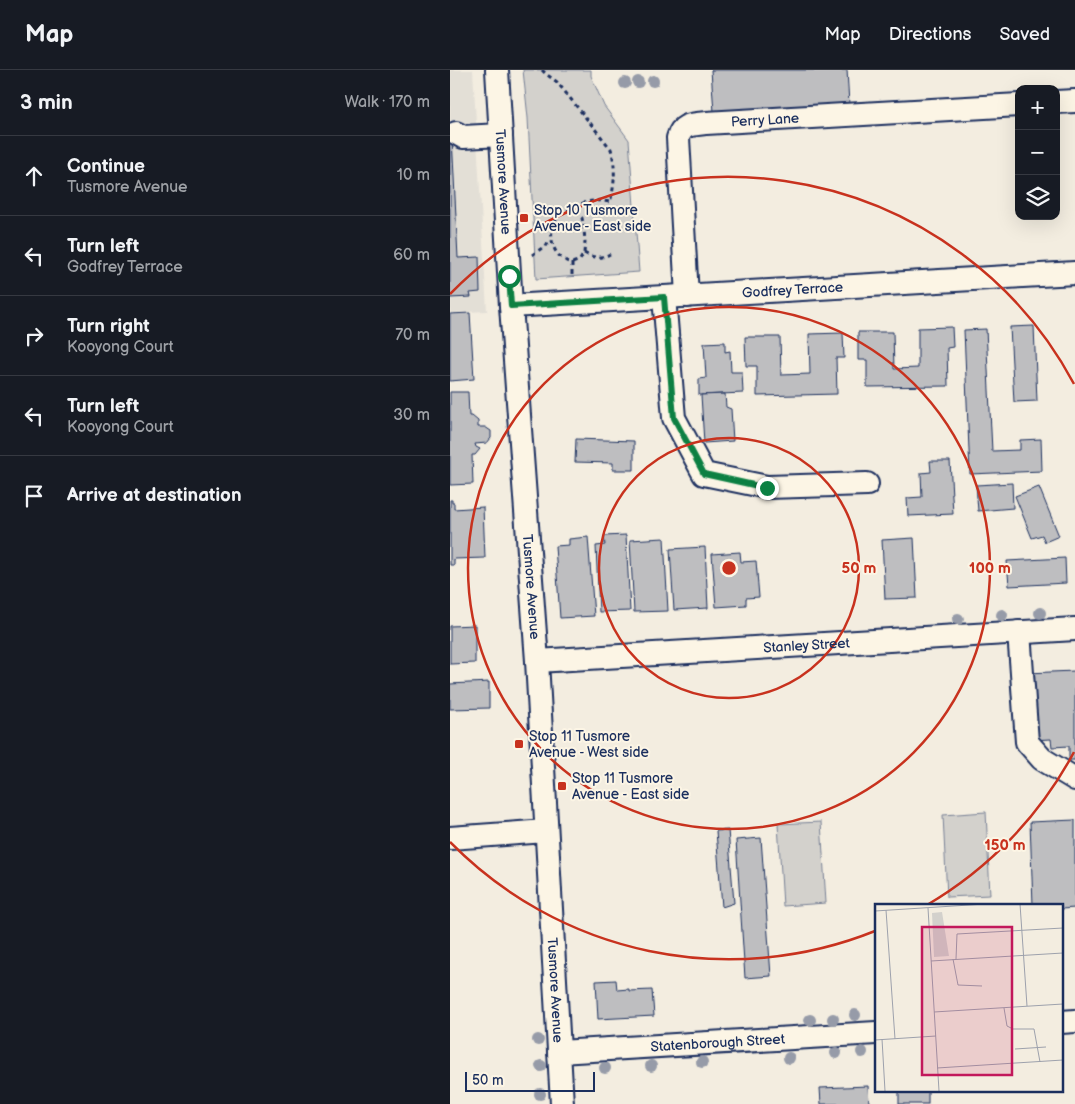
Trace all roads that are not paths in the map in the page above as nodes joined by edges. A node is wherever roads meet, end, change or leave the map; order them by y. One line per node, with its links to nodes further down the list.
1 (497, 70): 6 (street, Tusmore Avenue)
2 (1075, 101): 3 (street)
3 (1060, 102)
4 (1015, 105): 8 (street, Perry Lane)
5 (456, 132): 6 (street)
6 (501, 134): 10 (street, Tusmore Avenue)
7 (1075, 274): 8 (street, Godfrey Terrace)
8 (687, 296): 9 (street, Godfrey Terrace)
9 (664, 297): 10 (street, Godfrey Terrace); 11 (street)
10 (511, 306): 14 (street, Tusmore Avenue)
11 (867, 484)
12 (1075, 629): 13 (street, Stanley Street)
13 (1019, 632): 14 (street, Stanley Street); 15 (street)
14 (537, 661): 16 (street, Tusmore Avenue)
15 (1075, 778)
16 (546, 831): 17 (street); 21 (street, Tusmore Avenue)
17 (450, 838)
18 (1062, 1022): 19 (street)
19 (1075, 1022)
20 (875, 1033): 21 (street, Statenborough Street)
21 (558, 1052): 22 (street, Tusmore Avenue)
22 (562, 1104)

